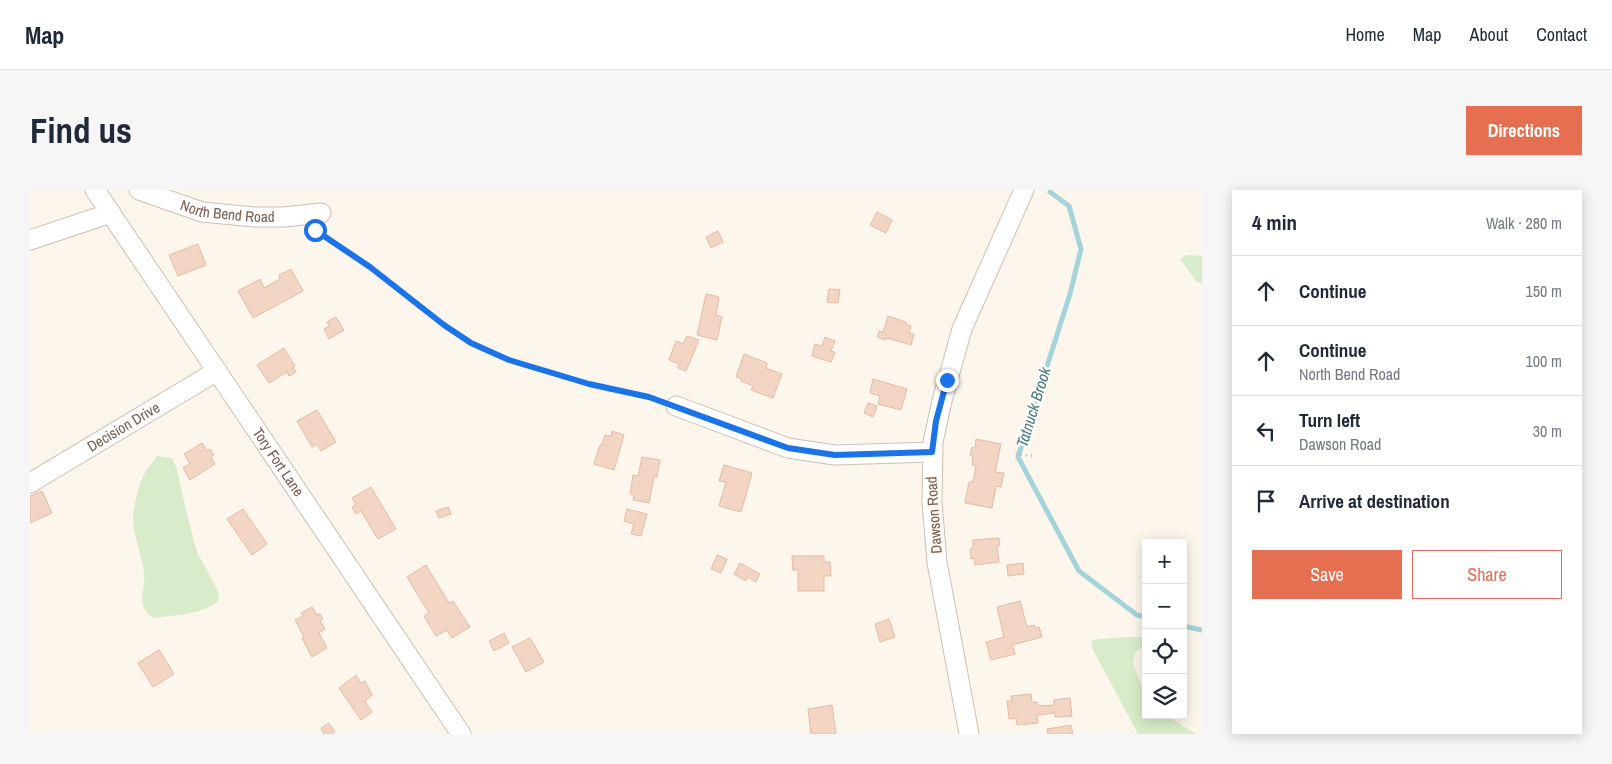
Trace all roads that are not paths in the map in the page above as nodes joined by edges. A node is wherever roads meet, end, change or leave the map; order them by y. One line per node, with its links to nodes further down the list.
1 (95, 190): 4 (street, Tory Fort Lane)
2 (139, 190): 5 (street, North Bend Road)
3 (1024, 190): 9 (street, Dawson Road)
4 (111, 212): 6 (street); 7 (street, Tory Fort Lane)
5 (318, 222)
6 (30, 240)
7 (217, 371): 10 (street, Decision Drive); 11 (street, Tory Fort Lane)
8 (676, 406): 9 (street)
9 (932, 452): 12 (street, Dawson Road)
10 (30, 484)
11 (461, 734)
12 (969, 734)

